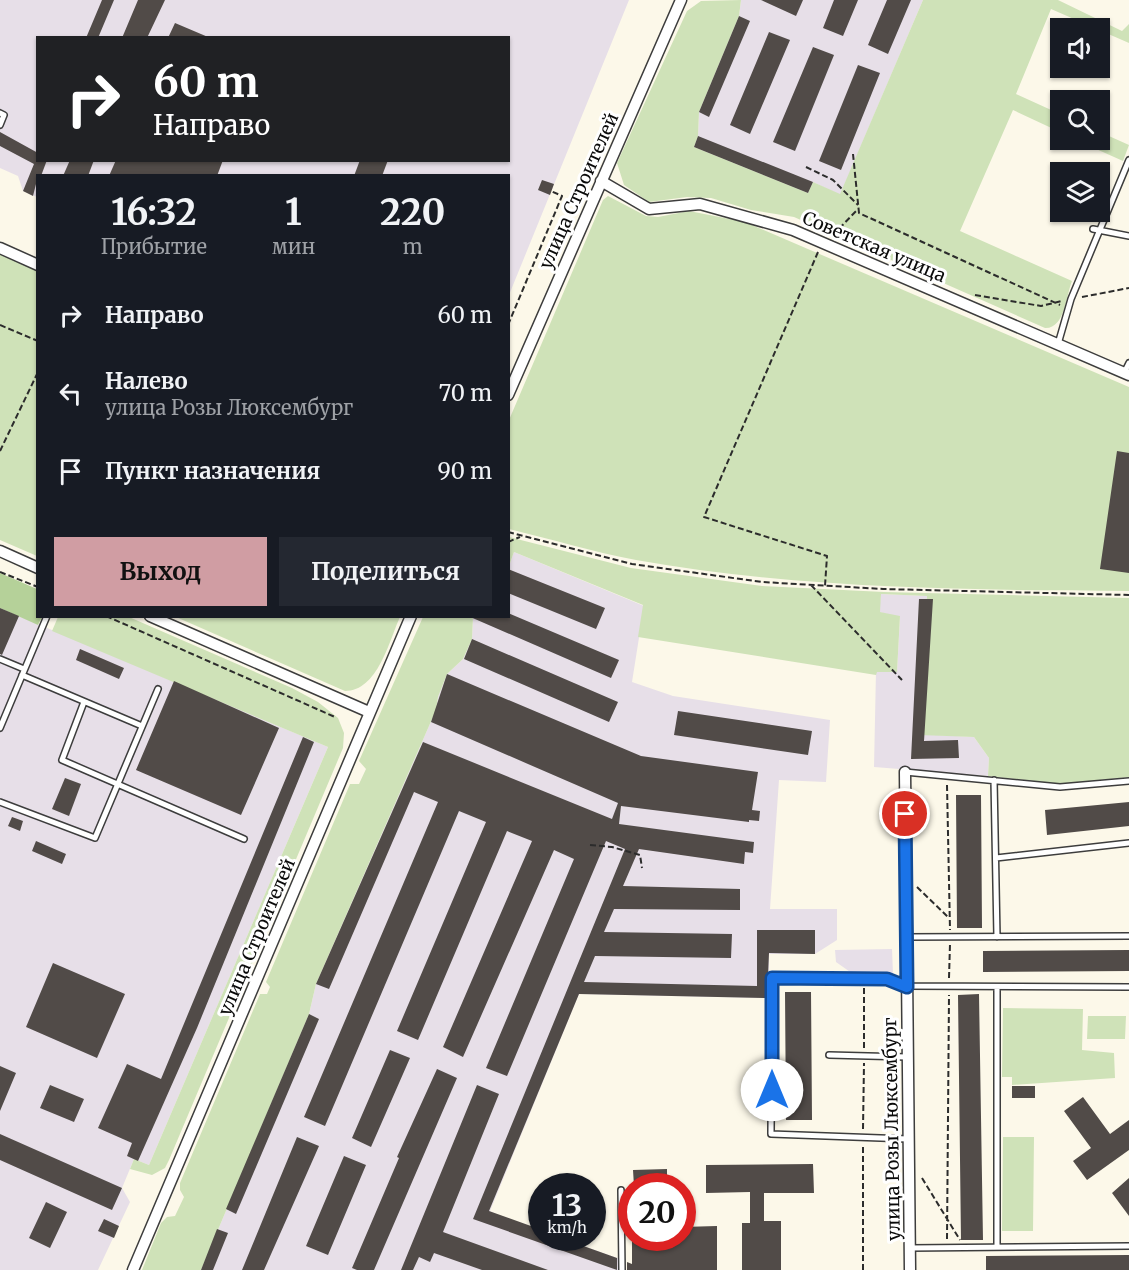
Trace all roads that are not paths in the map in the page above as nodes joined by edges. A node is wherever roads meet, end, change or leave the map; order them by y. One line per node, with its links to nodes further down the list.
1 (681, 0): 5 (street, улица Строителей)
2 (0, 113): 3 (lane)
3 (0, 125)
4 (1129, 160): 6 (lane)
5 (601, 181): 10 (street, Советская улица); 13 (street, улица Строителей)
6 (1096, 229): 7 (lane); 10 (lane)
7 (1129, 236)
8 (0, 248): 9 (street)
9 (36, 264)
10 (1058, 344): 12 (street, Советская улица)
11 (1129, 363): 12 (lane)
12 (1127, 374)
13 (510, 390)
14 (0, 551): 15 (street)
15 (36, 567)
16 (46, 618): 20 (lane)
17 (155, 618): 25 (street)
18 (410, 618): 25 (street, улица Строителей)
19 (0, 659): 20 (lane)
20 (23, 672): 22 (lane); 24 (lane)
21 (158, 689): 26 (lane)
22 (84, 702): 26 (lane); 31 (lane)
23 (0, 706): 24 (lane)
24 (8, 709): 27 (lane)
25 (369, 712): 49 (street, улица Строителей)
26 (142, 726): 31 (lane)
27 (0, 728)
28 (905, 772): 29 (lane); 37 (street, улица Розы Люксембург)
29 (994, 780): 30 (lane); 35 (lane)
30 (1129, 781)
31 (118, 784): 32 (lane); 33 (lane)
32 (0, 802)
33 (244, 839)
34 (1129, 843): 35 (lane)
35 (996, 858): 38 (lane)
36 (1129, 936): 38 (lane)
37 (907, 937): 38 (lane); 39 (street, улица Розы Люксембург)
38 (997, 937)
39 (907, 987): 40 (lane); 43 (street, улица Розы Люксембург); 44 (lane)
40 (997, 987): 41 (lane); 46 (lane)
41 (1129, 987)
42 (829, 1055): 43 (lane)
43 (907, 1057): 44 (street, улица Розы Люксембург)
44 (908, 1139): 47 (street, улица Розы Люксембург)
45 (1129, 1246): 46 (lane)
46 (997, 1247): 47 (lane)
47 (910, 1248): 51 (street, улица Розы Люксембург)
48 (622, 1251): 50 (lane)
49 (133, 1270)
50 (622, 1270)
51 (909, 1270)

